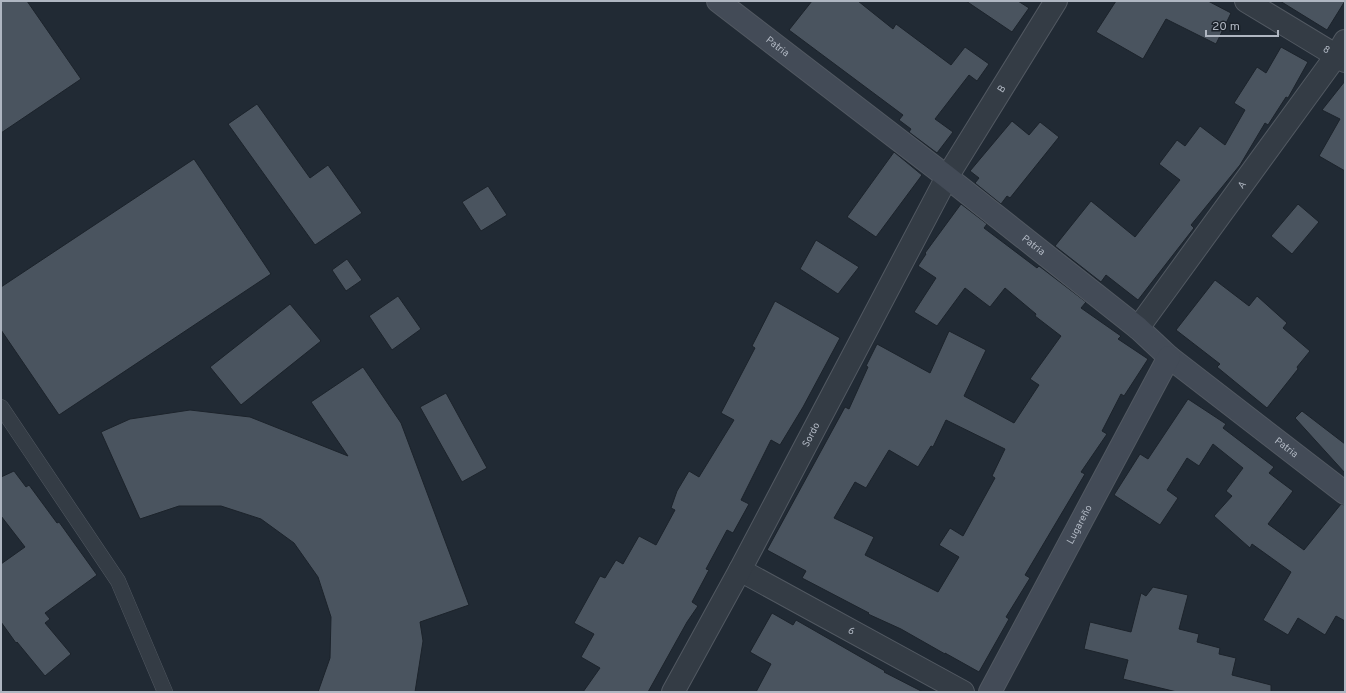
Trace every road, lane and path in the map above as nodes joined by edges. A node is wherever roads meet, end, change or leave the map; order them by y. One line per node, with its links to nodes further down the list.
1 (718, 1): 5 (street, Patria)
2 (1056, 1): 5 (street, B)
3 (1246, 1): 4 (street, 8)
4 (1342, 53): 6 (street, A)
5 (947, 177): 6 (street, Patria); 10 (street, Sordo)
6 (1138, 328): 7 (street, Patria)
7 (1169, 357): 9 (street, Patria); 14 (street, Lugareño)
8 (1, 407): 11 (lane)
9 (1345, 493)
10 (740, 570): 12 (street, Sordo); 13 (street, 6)
11 (165, 692)
12 (673, 692)
13 (963, 692)
14 (990, 692)

